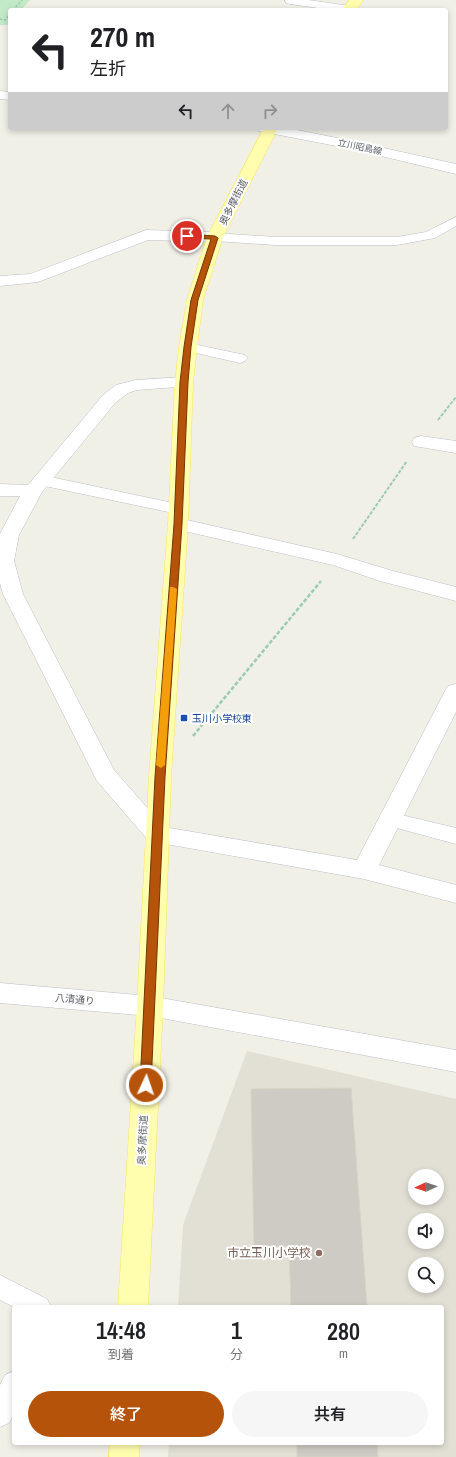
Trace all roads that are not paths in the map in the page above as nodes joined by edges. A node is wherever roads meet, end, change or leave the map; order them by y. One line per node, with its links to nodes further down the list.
1 (290, 1): 2 (lane)
2 (352, 6)
3 (268, 130): 7 (main road, 奥多摩街道)
4 (279, 130): 5 (street, 立川昭島線)
5 (456, 169)
6 (456, 221): 7 (lane)
7 (215, 238): 8 (street); 9 (main road, 奥多摩街道)
8 (0, 281)
9 (188, 347): 10 (lane); 11 (main road, 奥多摩街道)
10 (240, 358)
11 (184, 382): 14 (street); 16 (main road, 奥多摩街道)
12 (421, 442): 13 (street)
13 (456, 447)
14 (37, 486): 15 (street); 16 (lane); 20 (street)
15 (0, 490)
16 (178, 516): 17 (street); 20 (main road, 奥多摩街道)
17 (456, 594)
18 (456, 691): 19 (street)
19 (389, 819): 21 (lane); 22 (street)
20 (157, 835): 22 (street); 25 (main road, 奥多摩街道)
21 (456, 836)
22 (364, 870): 23 (street)
23 (456, 894)
24 (0, 993): 25 (street, 八清通り)
25 (150, 1006): 26 (street, 八清通り); 29 (main road, 奥多摩街道)
26 (456, 1061)
27 (0, 1286): 28 (lane)
28 (34, 1305)
29 (133, 1305)
30 (12, 1388): 31 (lane)
31 (0, 1414)
32 (125, 1445): 33 (main road)
33 (124, 1457)

